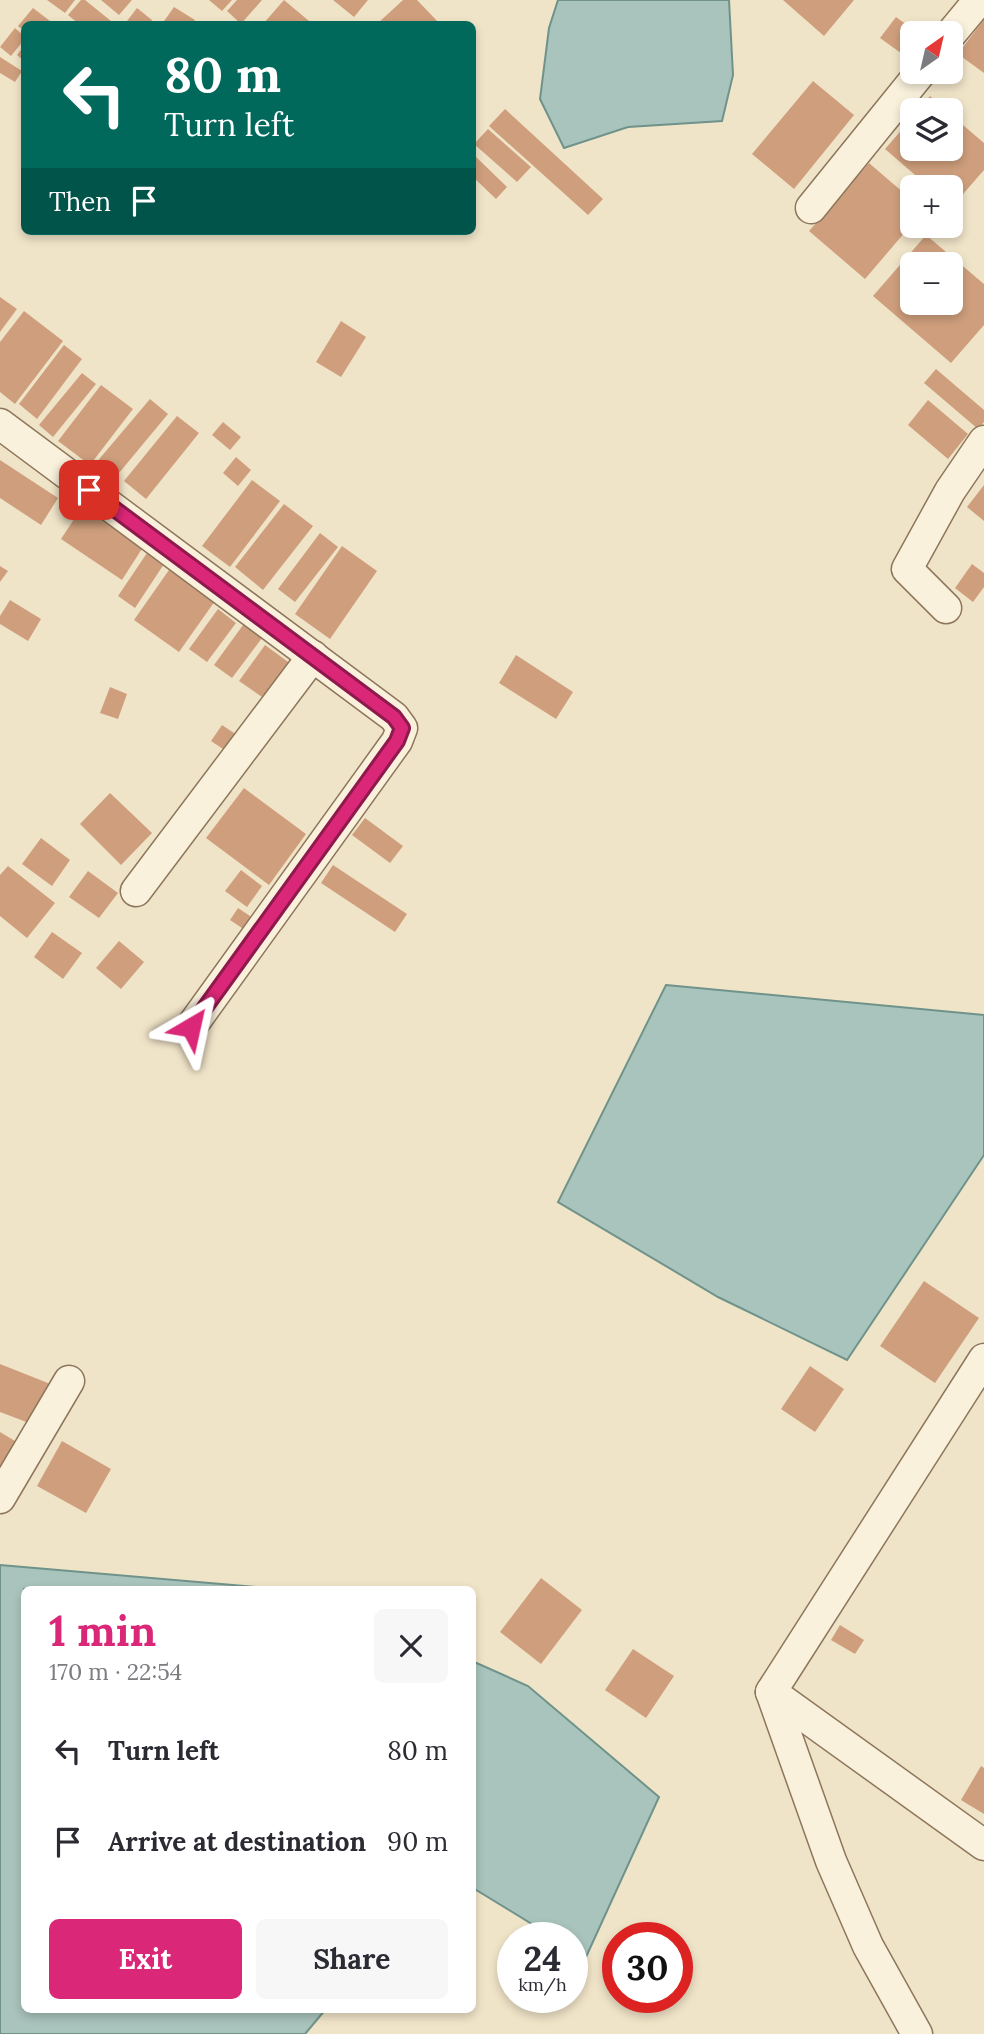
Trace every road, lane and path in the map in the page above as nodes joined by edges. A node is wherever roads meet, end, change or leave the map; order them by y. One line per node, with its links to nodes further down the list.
1 (979, 0): 2 (street)
2 (962, 21)
3 (911, 84): 4 (street)
4 (811, 208)
5 (0, 424): 8 (street)
6 (984, 441): 7 (street)
7 (946, 608)
8 (313, 656): 9 (street); 10 (street)
9 (136, 891)
10 (191, 1027)
11 (984, 1359): 14 (street)
12 (69, 1381): 13 (street)
13 (0, 1498)
14 (771, 1692): 15 (street); 16 (street)
15 (984, 1845)
16 (917, 2034)

